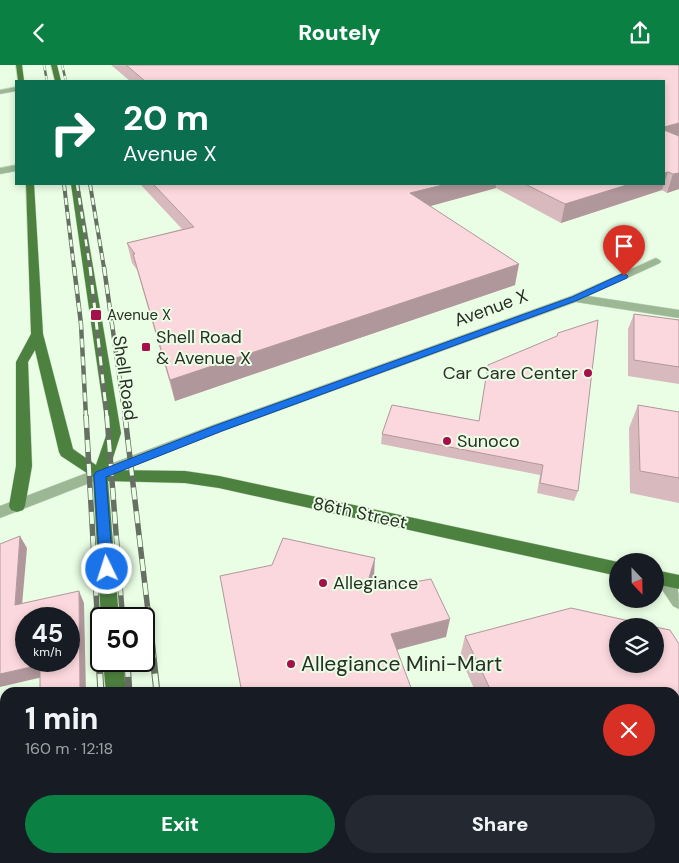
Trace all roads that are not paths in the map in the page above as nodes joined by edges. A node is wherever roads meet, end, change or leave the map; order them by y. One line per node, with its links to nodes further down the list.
1 (19, 65): 3 (main road)
2 (54, 65): 4 (main road)
3 (21, 80)
4 (58, 80)
5 (15, 89): 6 (street)
6 (0, 92)
7 (15, 168): 8 (street)
8 (0, 171)
9 (30, 185): 14 (main road)
10 (75, 185): 15 (main road, Shell Road)
11 (656, 261): 12 (street, Avenue X)
12 (575, 299): 13 (street); 15 (street, Avenue X)
13 (679, 314)
14 (37, 334): 15 (main road); 16 (main road)
15 (100, 475): 16 (street, Avenue X); 18 (main road, 86th Street); 21 (main road)
16 (17, 506): 17 (street, Avenue X)
17 (0, 512)
18 (609, 567)
19 (666, 580): 20 (street)
20 (679, 601)
21 (109, 607)
22 (115, 672): 23 (main road)
23 (116, 687)

